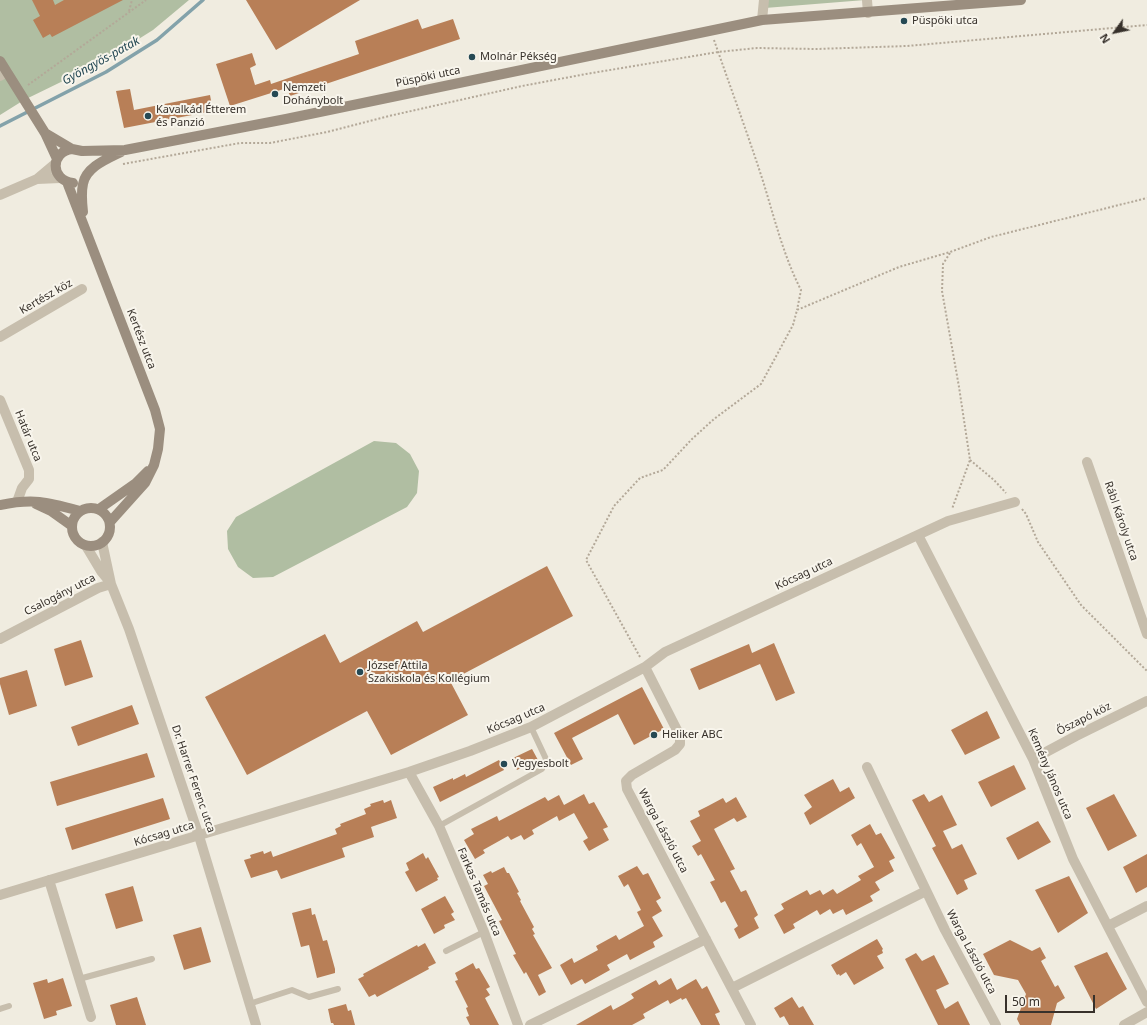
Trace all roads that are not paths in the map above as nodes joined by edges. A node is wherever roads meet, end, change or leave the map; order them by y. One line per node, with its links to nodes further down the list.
1 (764, 0): 5 (street)
2 (867, 0): 4 (street)
3 (1021, 0): 4 (street, Püspöki utca)
4 (868, 13): 5 (street, Püspöki utca)
5 (762, 20): 10 (street, Püspöki utca)
6 (0, 62): 7 (street)
7 (3, 74): 8 (street)
8 (45, 134): 9 (street); 11 (street)
9 (77, 150): 10 (street); 11 (street); 12 (street)
10 (125, 150): 12 (street)
11 (56, 161): 13 (street); 14 (street)
12 (86, 175): 14 (street); 16 (street)
13 (36, 179): 14 (street); 15 (street)
14 (64, 180): 16 (street, Kertész utca)
15 (0, 195)
16 (84, 224): 21 (street, Kertész utca)
17 (82, 289): 18 (street, Kertész köz)
18 (0, 337)
19 (0, 400): 23 (street, Határ utca)
20 (1087, 462): 34 (street, Rábl Károly utca)
21 (154, 465): 26 (street); 28 (street, Kertész utca)
22 (29, 501): 23 (street); 27 (street); 29 (street)
23 (17, 502): 25 (street)
24 (1015, 502): 30 (street, Kócsag utca)
25 (0, 505)
26 (99, 509): 27 (street); 28 (street)
27 (80, 511): 29 (street)
28 (110, 522): 31 (street)
29 (72, 526): 32 (street)
30 (918, 535): 36 (street, Kócsag utca); 39 (street, Kemény János utca)
31 (102, 542): 32 (street); 33 (street, Dr. Harrer Ferenc utca)
32 (86, 546): 33 (street, Csalogány utca)
33 (111, 584): 35 (street, Csalogány utca); 43 (street, Dr. Harrer Ferenc utca)
34 (1147, 634)
35 (0, 639)
36 (645, 667): 38 (street, Kócsag utca); 50 (street, Warga László utca)
37 (1147, 701): 39 (street, Őszapó köz)
38 (531, 727): 41 (street, Kócsag utca); 42 (lane)
39 (1033, 759): 48 (street, Kemény János utca)
40 (867, 767): 45 (street, Warga László utca)
41 (409, 772): 42 (street, Farkas Tamás utca); 43 (street, Kócsag utca)
42 (439, 826): 49 (street, Farkas Tamás utca)
43 (199, 836): 44 (street, Kócsag utca); 57 (street, Dr. Harrer Ferenc utca)
44 (49, 880): 46 (street, Kócsag utca); 53 (street)
45 (926, 891): 54 (street); 66 (street, Warga László utca)
46 (0, 895)
47 (1147, 906): 48 (street)
48 (1108, 926): 56 (street, Kemény János utca)
49 (484, 932): 51 (lane); 63 (street, Farkas Tamás utca)
50 (706, 939): 54 (street, Warga László utca); 64 (street)
51 (446, 951)
52 (152, 959): 53 (lane)
53 (79, 979): 61 (street)
54 (732, 988): 65 (street, Warga László utca)
55 (338, 989): 57 (lane)
56 (1147, 1002)
57 (249, 1004): 62 (street, Dr. Harrer Ferenc utca)
58 (10, 1006): 59 (lane)
59 (0, 1009)
60 (1147, 1012): 67 (street)
61 (91, 1017)
62 (256, 1025)
63 (518, 1025)
64 (530, 1025)
65 (751, 1025)
66 (996, 1025)
67 (1124, 1025)

